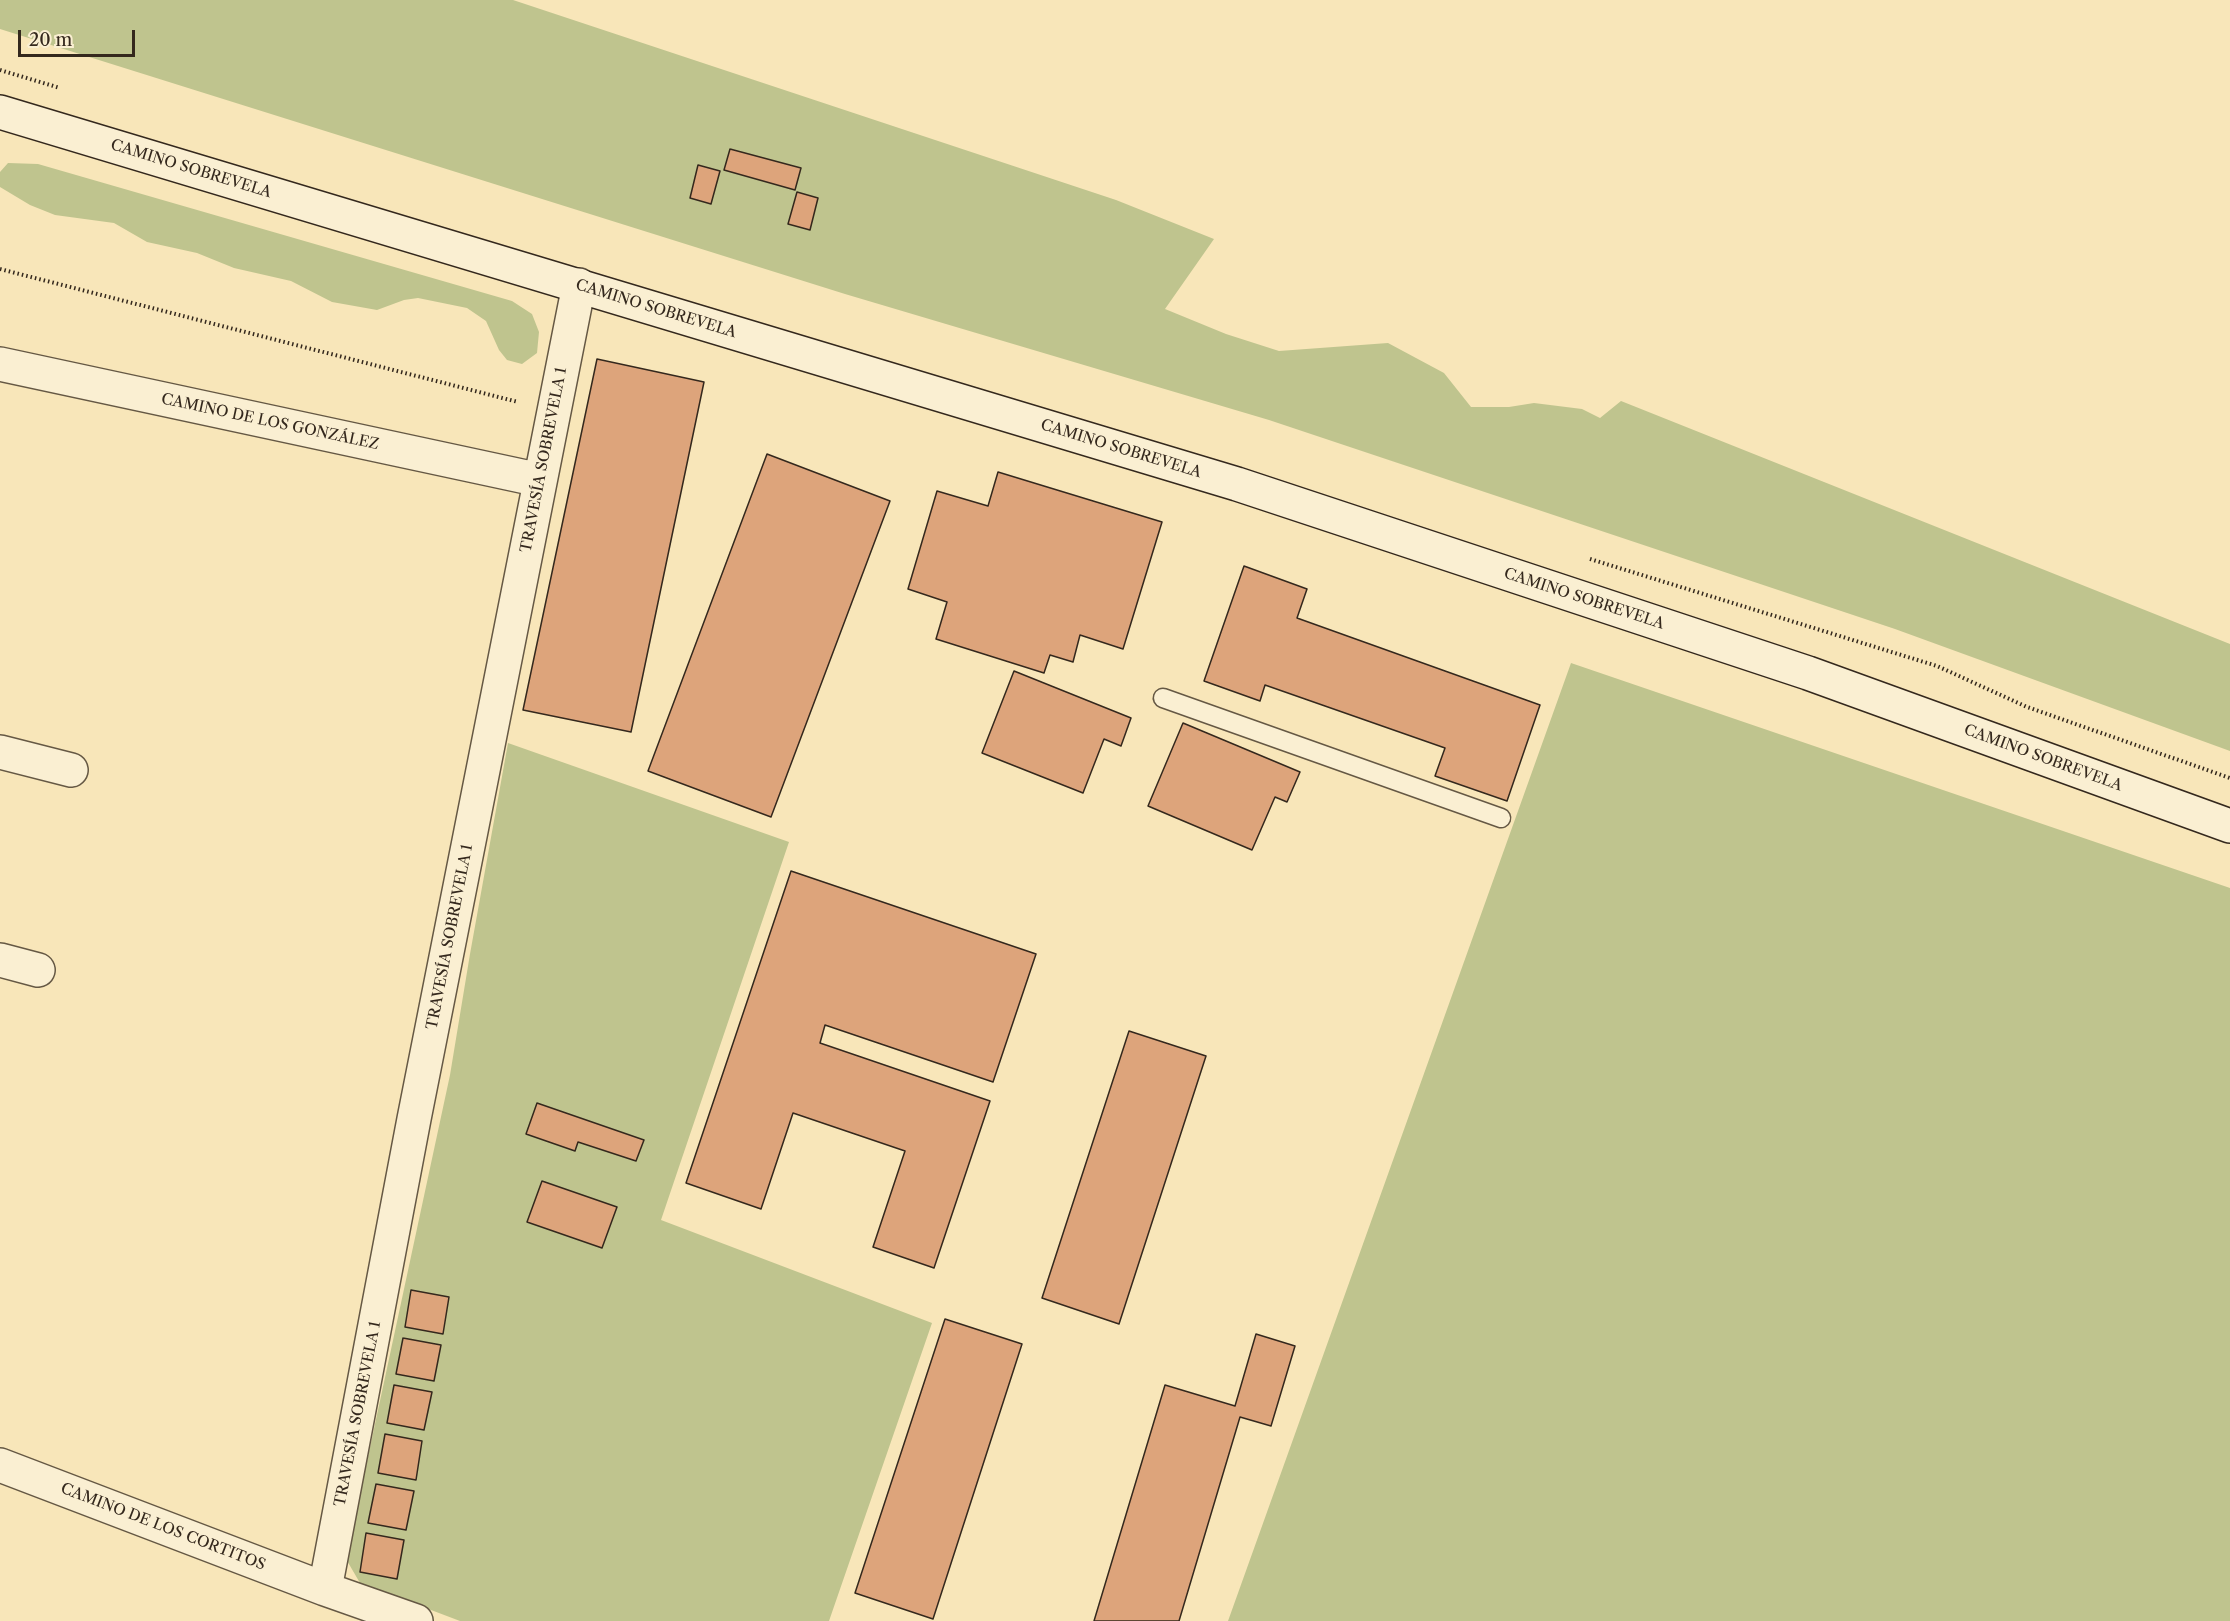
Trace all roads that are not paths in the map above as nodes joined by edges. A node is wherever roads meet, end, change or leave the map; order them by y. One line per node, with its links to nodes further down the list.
1 (0, 112): 2 (street, CAMINO SOBREVELA)
2 (579, 285): 4 (street, TRAVESÍA SOBREVELA 1); 9 (street, CAMINO SOBREVELA)
3 (0, 364): 4 (street, CAMINO DE LOS GONZÁLEZ)
4 (540, 480): 13 (street, TRAVESÍA SOBREVELA 1)
5 (1163, 698): 8 (lane)
6 (0, 752): 7 (street)
7 (71, 770)
8 (1501, 819)
9 (2230, 826)
10 (0, 960): 11 (street)
11 (38, 970)
12 (0, 1465): 13 (street, CAMINO DE LOS CORTITOS)
13 (325, 1589): 14 (street, CAMINO DE LOS CORTITOS)
14 (416, 1621)

